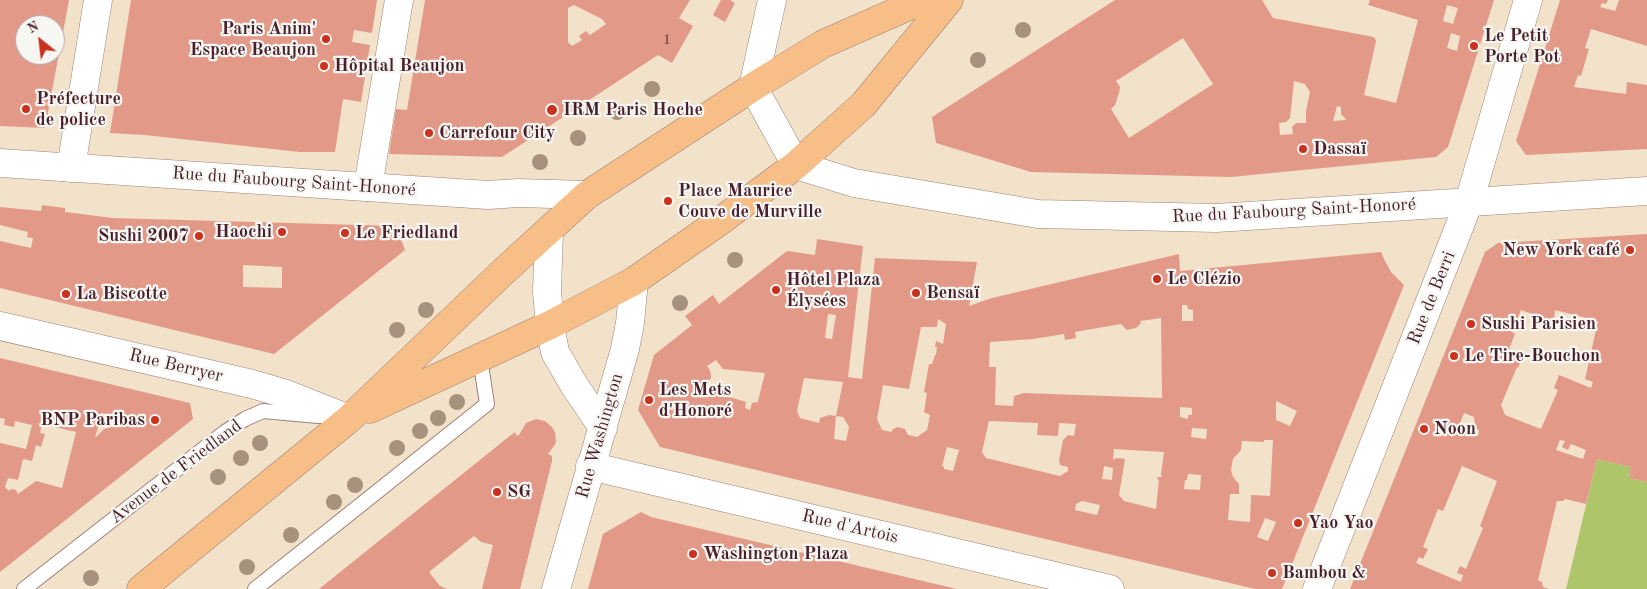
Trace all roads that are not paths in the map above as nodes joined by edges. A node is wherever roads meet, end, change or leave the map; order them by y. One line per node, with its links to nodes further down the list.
1 (98, 0): 10 (street)
2 (399, 0): 11 (street)
3 (772, 0): 7 (street)
4 (923, 0): 7 (main road)
5 (949, 0): 9 (main road)
6 (1528, 0): 14 (street, Rue de Berri)
7 (753, 87): 9 (street); 13 (main road)
8 (0, 163): 10 (street, Rue du Faubourg Saint-Honoré)
9 (796, 165): 14 (street, Rue du Faubourg Saint-Honoré); 16 (main road)
10 (72, 168): 11 (street, Rue du Faubourg Saint-Honoré)
11 (368, 187): 13 (street, Rue du Faubourg Saint-Honoré)
12 (1647, 191): 14 (street, Rue du Faubourg Saint-Honoré)
13 (587, 195): 15 (main road)
14 (1468, 202): 28 (street, Rue de Berri)
15 (549, 230): 17 (street); 20 (main road)
16 (634, 281): 17 (main road); 21 (street, Rue Washington)
17 (550, 325): 19 (main road); 21 (street)
18 (0, 326): 20 (street, Rue Berryer)
19 (480, 358): 20 (main road); 25 (lane)
20 (349, 419): 23 (lane, Avenue de Friedland); 24 (main road)
21 (602, 428): 22 (street, Rue Washington)
22 (590, 466): 26 (street, Rue Washington); 27 (street, Rue d'Artois)
23 (24, 589)
24 (141, 589)
25 (255, 589)
26 (556, 589)
27 (1110, 589)
28 (1317, 589)

